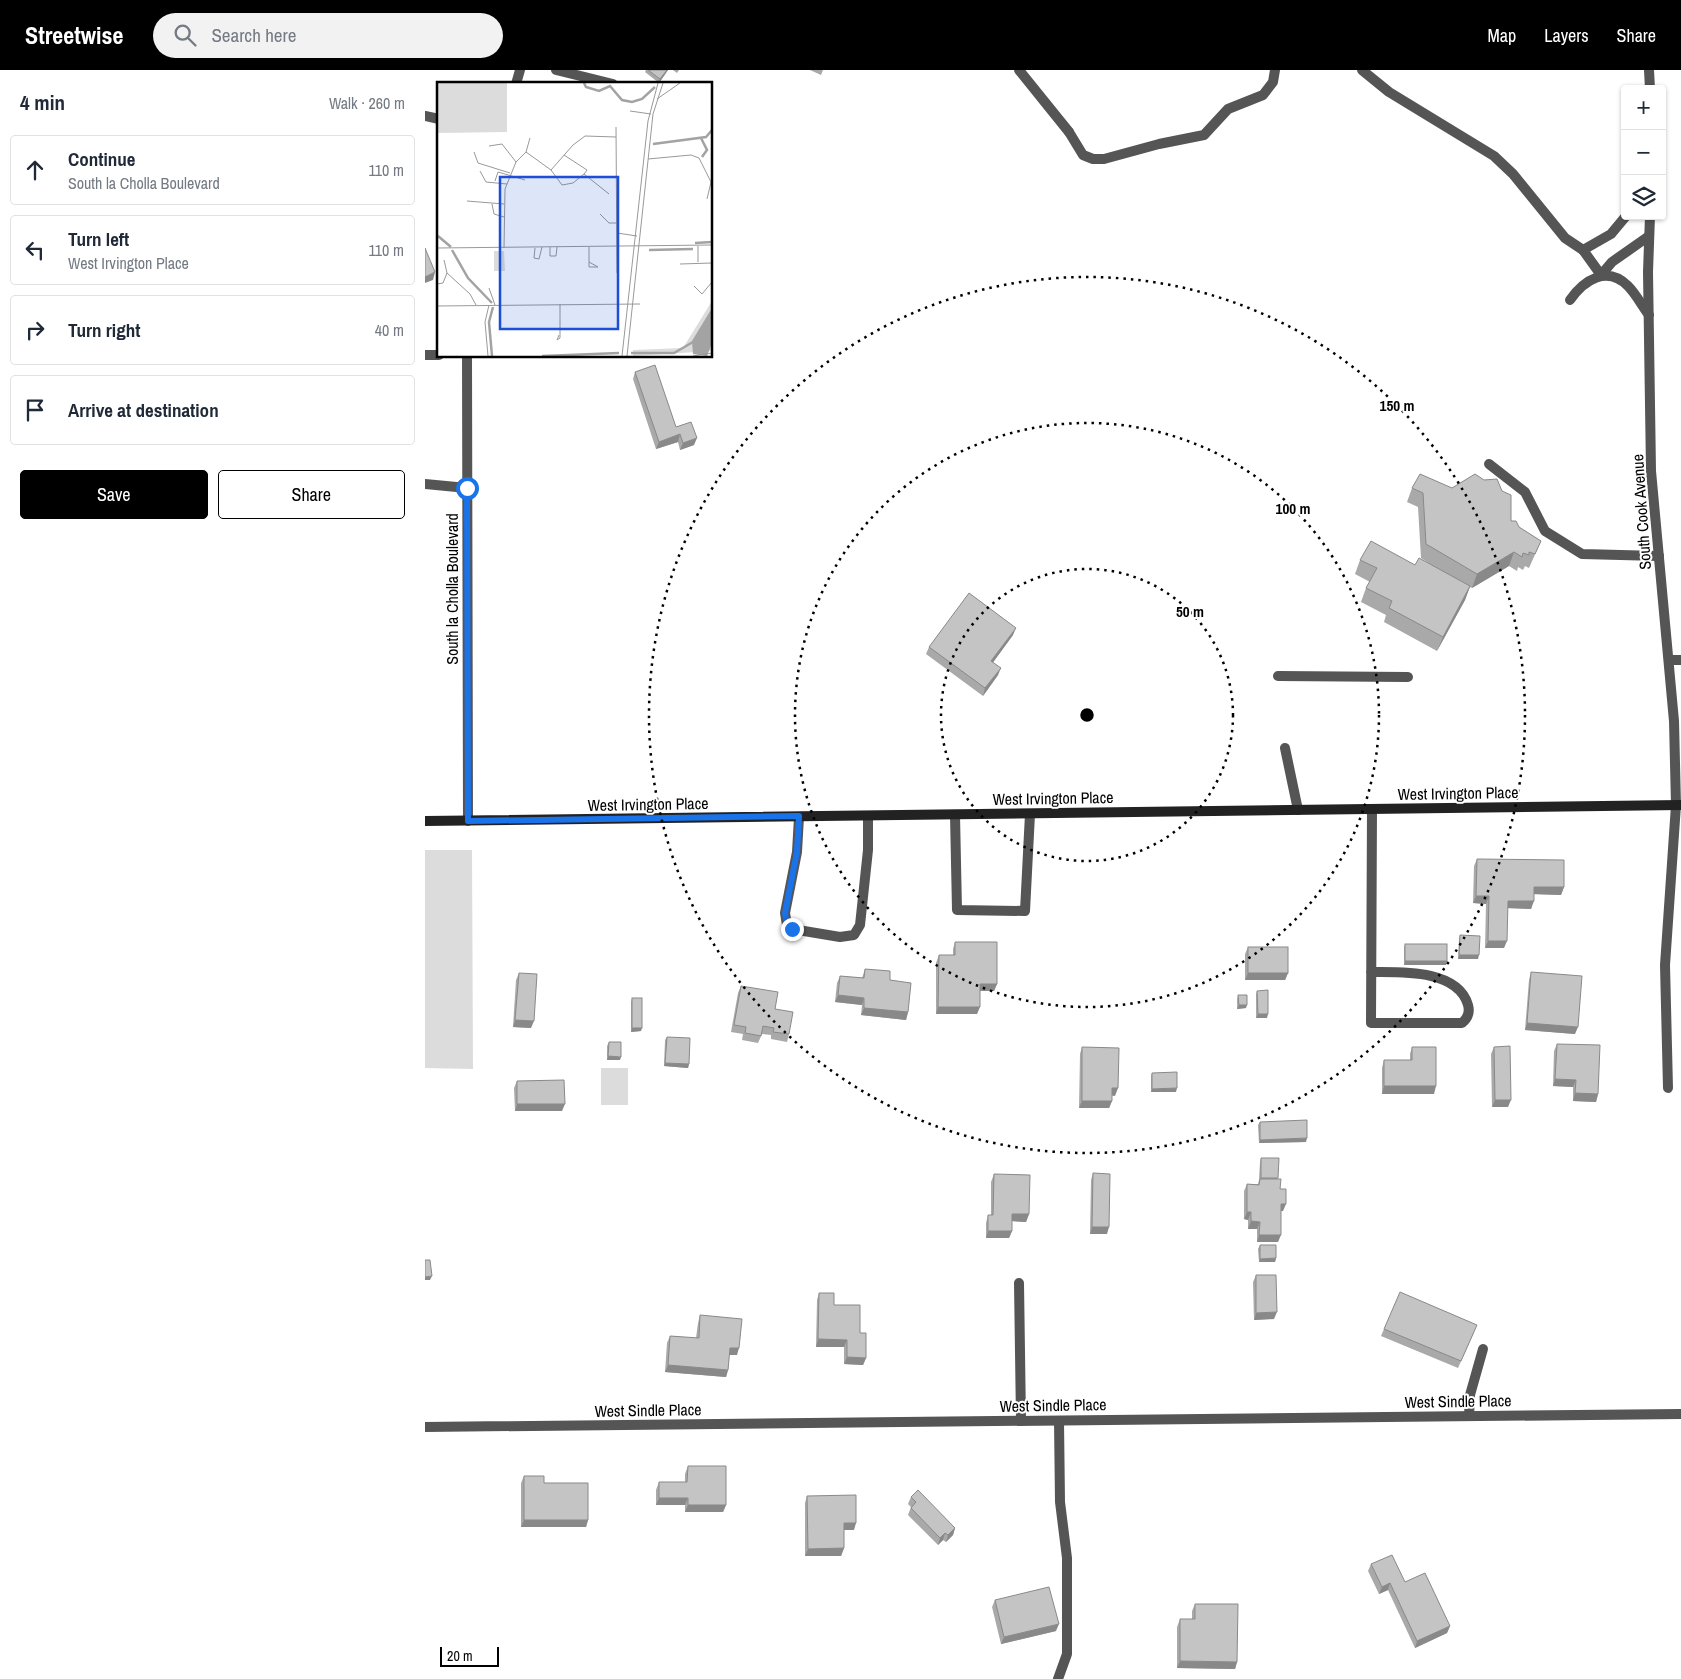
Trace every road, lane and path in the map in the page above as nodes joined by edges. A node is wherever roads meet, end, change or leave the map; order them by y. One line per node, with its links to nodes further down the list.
1 (556, 70): 6 (street)
2 (1019, 70): 3 (street)
3 (1275, 70)
4 (1362, 70): 11 (street)
5 (1649, 70): 7 (street)
6 (605, 82)
7 (1650, 85)
8 (1623, 220): 11 (street)
9 (1650, 220): 10 (street, South Cook Avenue)
10 (1649, 236): 12 (street); 14 (street, South Cook Avenue)
11 (1583, 250): 12 (street)
12 (1601, 275): 13 (street); 14 (street)
13 (1570, 300)
14 (1649, 315): 19 (street, South Cook Avenue)
15 (467, 358): 18 (street, South la Cholla Boulevard)
16 (1489, 464): 19 (street)
17 (425, 484): 18 (street)
18 (467, 488): 33 (street, South la Cholla Boulevard)
19 (1659, 556): 20 (street, South Cook Avenue)
20 (1669, 660): 21 (street); 25 (street, South Cook Avenue)
21 (1681, 660)
22 (1278, 676): 23 (street)
23 (1408, 677)
24 (1285, 748): 27 (street)
25 (1679, 805): 26 (street, West Irvington Place); 35 (street, South Cook Avenue)
26 (1372, 809): 27 (street, West Irvington Place); 34 (street)
27 (1298, 810): 29 (street, West Irvington Place)
28 (955, 814): 29 (street, West Irvington Place); 29 (street); 31 (street, West Irvington Place)
29 (1030, 814)
30 (799, 816): 31 (street, West Irvington Place); 31 (street); 33 (street, West Irvington Place)
31 (868, 816)
32 (425, 821): 33 (street, West Irvington Place)
33 (468, 821)
34 (1371, 972): 34 (street)
35 (1668, 1088)
36 (1019, 1283): 41 (street)
37 (1483, 1349): 39 (street)
38 (1681, 1414): 39 (street, West Sindle Place)
39 (1469, 1416): 40 (street, West Sindle Place)
40 (1059, 1420): 41 (street, West Sindle Place); 43 (street)
41 (1021, 1421): 42 (street, West Sindle Place)
42 (425, 1427)
43 (1058, 1679)

